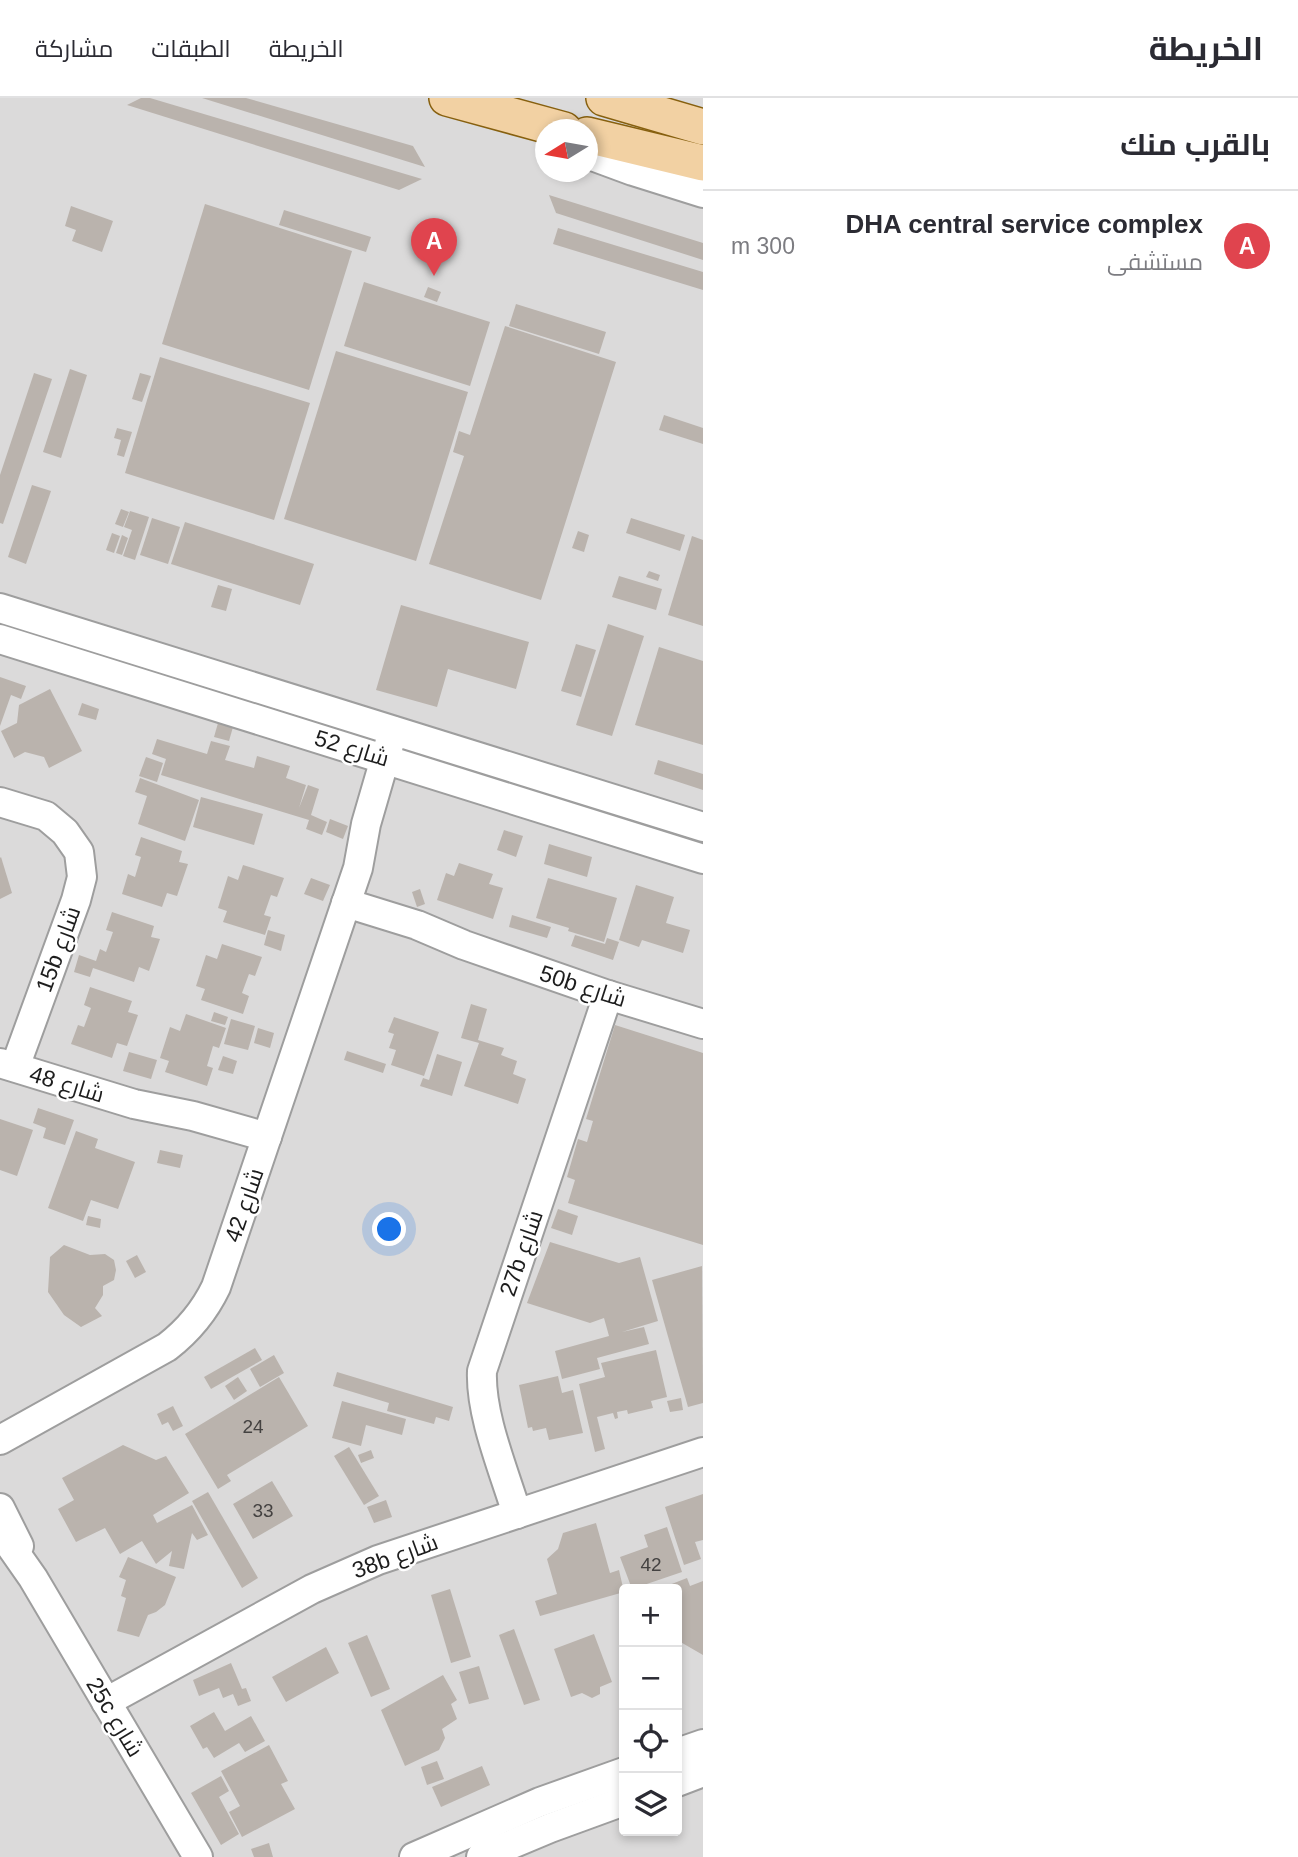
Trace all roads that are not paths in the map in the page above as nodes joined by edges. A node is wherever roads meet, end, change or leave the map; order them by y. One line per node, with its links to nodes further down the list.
1 (447, 98): 3 (main road)
2 (604, 98): 4 (main road)
3 (535, 123)
4 (703, 127)
5 (598, 138): 7 (main road)
6 (598, 158): 8 (street)
7 (703, 163)
8 (703, 193)
9 (0, 608): 11 (street, شارع 52)
10 (0, 639): 12 (street, شارع 52)
11 (403, 734): 12 (street, شارع 42); 14 (street, شارع 52)
12 (393, 761): 15 (street, شارع 52); 16 (street, شارع 42)
13 (0, 802): 19 (street, 15b شارع)
14 (703, 827)
15 (703, 859)
16 (344, 909): 17 (street, 50b شارع); 20 (street, شارع 42)
17 (608, 995): 18 (street, 50b شارع); 24 (street, 27b شارع)
18 (703, 1024)
19 (7, 1065): 20 (street, شارع 48)
20 (264, 1144): 21 (street, شارع 42)
21 (0, 1440)
22 (703, 1452): 24 (street, 38b شارع)
23 (0, 1508): 26 (street, 25c شارع)
24 (517, 1514): 27 (street, 38b شارع)
25 (0, 1531): 26 (street, 25c شارع)
26 (33, 1578): 27 (street, 25c شارع)
27 (106, 1702): 34 (street, 25c شارع)
28 (703, 1744): 29 (street)
29 (682, 1751)
30 (703, 1772): 32 (street)
31 (621, 1773): 35 (street)
32 (682, 1780)
33 (619, 1803): 36 (street)
34 (198, 1857)
35 (414, 1857)
36 (481, 1857)

